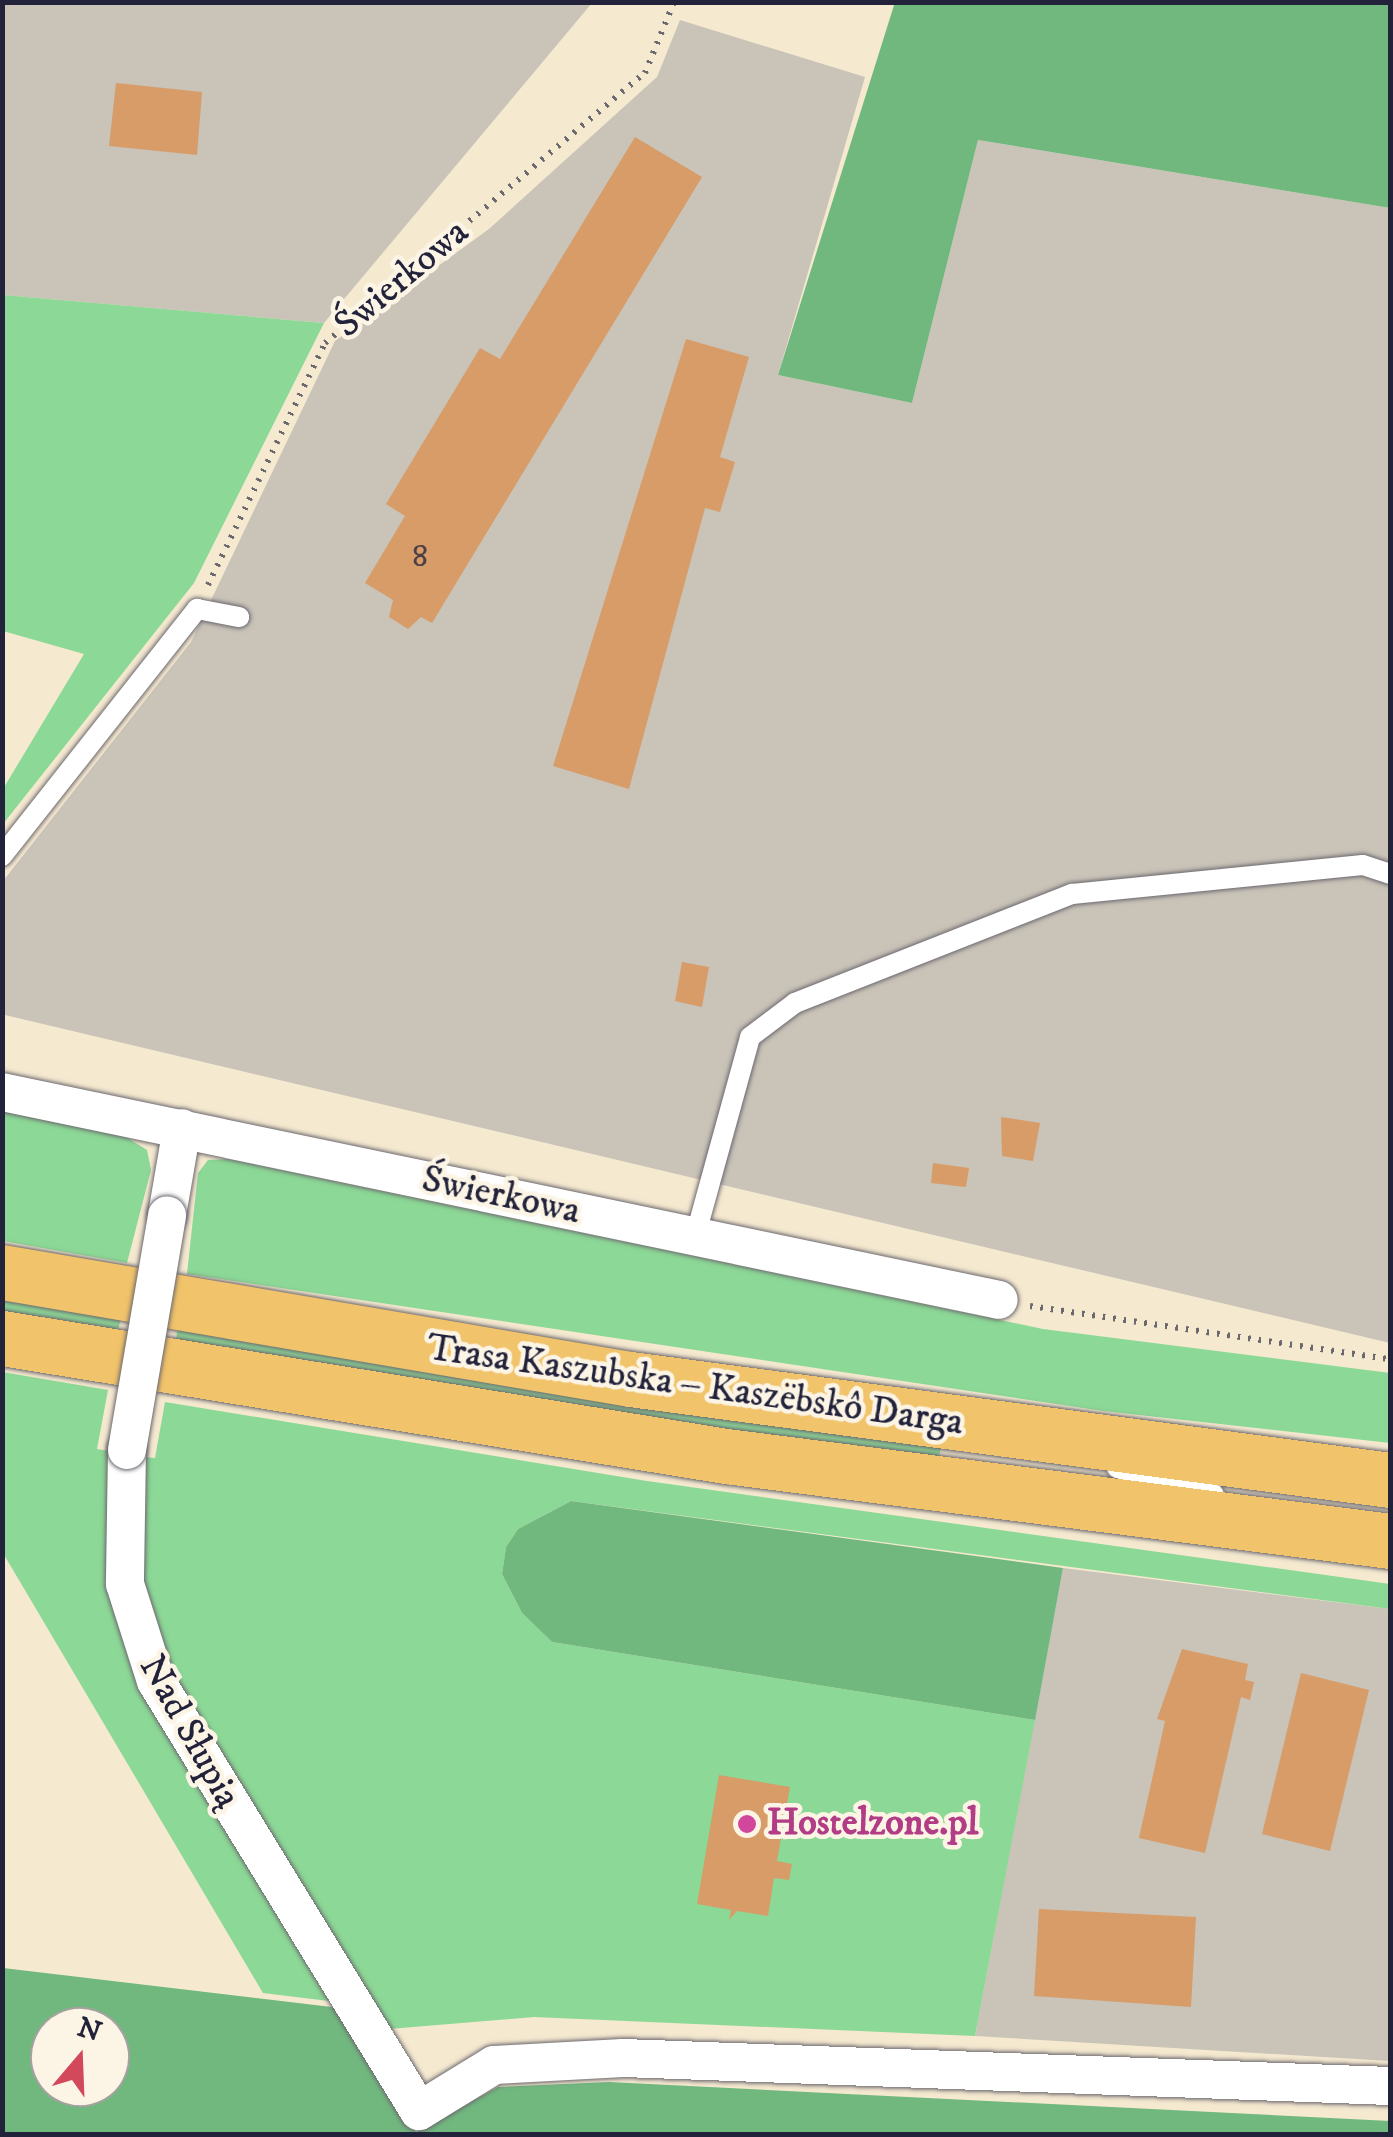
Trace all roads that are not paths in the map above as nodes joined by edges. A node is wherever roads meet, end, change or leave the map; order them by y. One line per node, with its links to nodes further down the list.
1 (239, 617): 2 (lane)
2 (2, 856)
3 (1390, 874): 6 (lane)
4 (2, 1092): 5 (street, Świerkowa)
5 (182, 1128): 6 (street, Świerkowa); 16 (street, Nad Słupią, bridge)
6 (696, 1237): 8 (street, Świerkowa)
7 (2, 1272): 10 (highway, Trasa Kaszubska – Kaszëbskô Darga)
8 (999, 1300)
9 (2, 1338): 12 (highway, Trasa Kaszubska – Kaszëbskô Darga)
10 (940, 1422): 11 (highway, Trasa Kaszubska – Kaszëbskô Darga); 13 (lane)
11 (1390, 1480): 13 (lane)
12 (933, 1482): 13 (lane); 14 (highway, Trasa Kaszubska – Kaszëbskô Darga)
13 (1169, 1482): 14 (lane)
14 (1390, 1541)
15 (1390, 2086): 16 (street)
16 (425, 2123)

